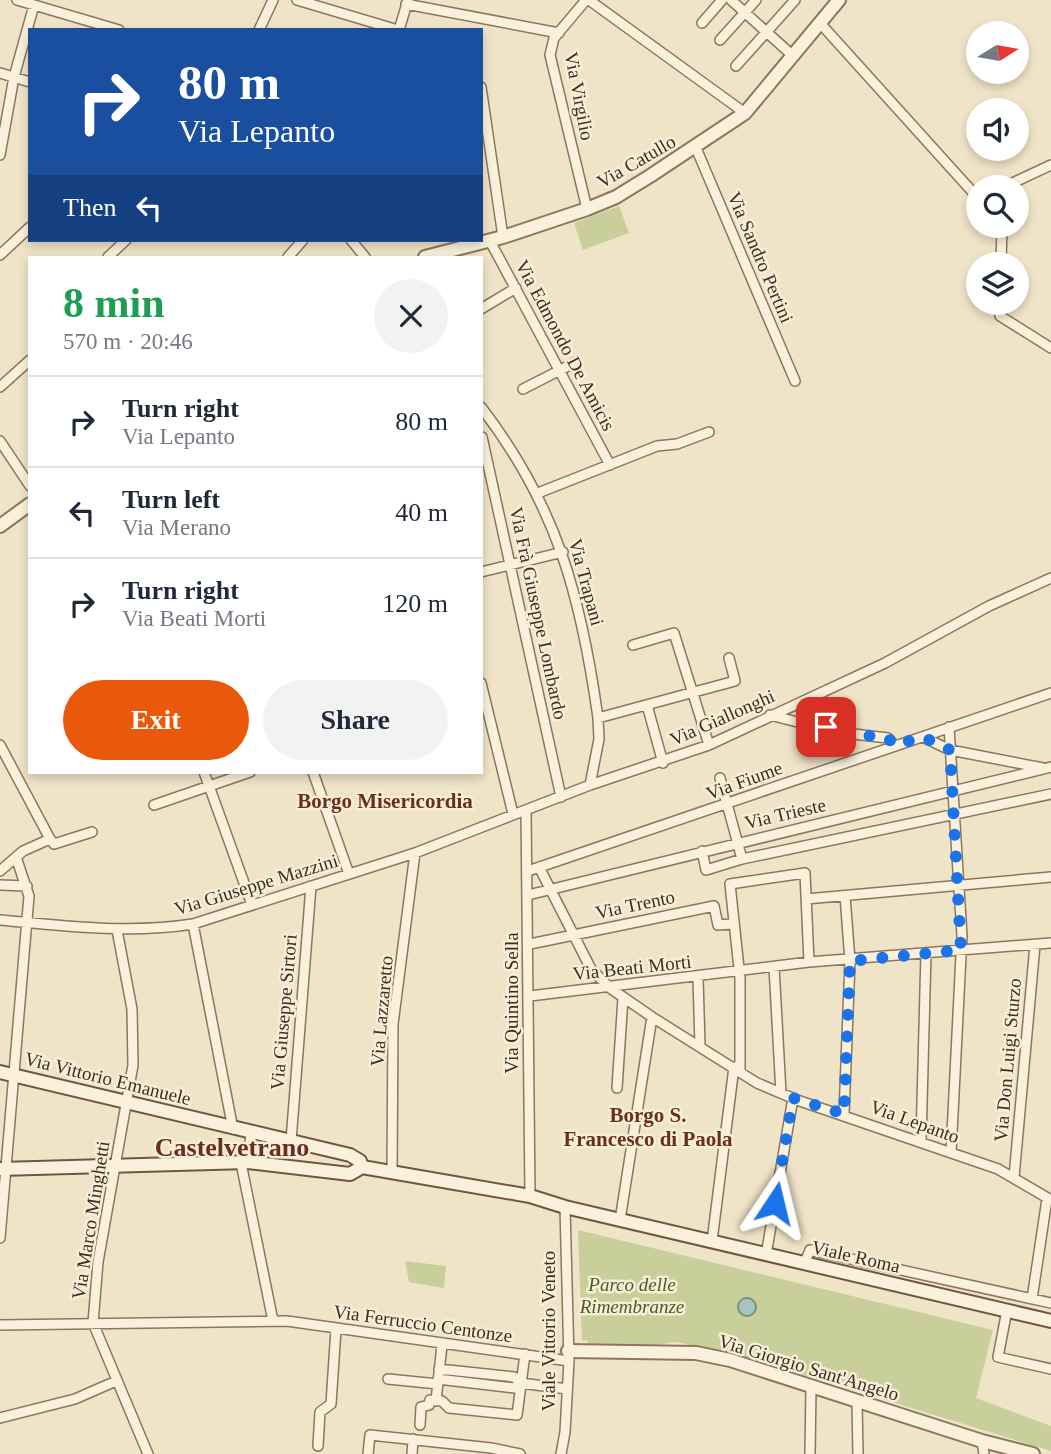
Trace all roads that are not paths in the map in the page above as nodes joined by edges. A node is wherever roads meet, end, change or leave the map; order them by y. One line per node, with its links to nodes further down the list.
1 (17, 0): 11 (street)
2 (273, 0): 16 (street)
3 (297, 0): 17 (street)
4 (588, 0): 20 (street, Via Virgilio); 27 (street)
5 (722, 0): 13 (street)
6 (731, 0): 12 (street)
7 (756, 0): 12 (street)
8 (795, 0): 19 (street)
9 (407, 2): 18 (street); 20 (street)
10 (833, 2): 14 (main road, Via Catullo)
11 (34, 5): 15 (street); 25 (street)
12 (745, 13): 19 (street); 21 (street)
13 (702, 23)
14 (820, 23): 22 (main road, Via Catullo); 33 (street)
15 (114, 28)
16 (260, 28)
17 (391, 28)
18 (399, 28)
19 (766, 32): 22 (street); 23 (street)
20 (559, 33): 34 (street, Via Virgilio)
21 (720, 40)
22 (792, 55): 27 (main road, Via Catullo)
23 (736, 66)
24 (0, 73): 25 (street)
25 (14, 77): 26 (street); 30 (street)
26 (28, 81)
27 (744, 113): 29 (main road, Via Catullo)
28 (483, 122): 36 (street)
29 (696, 148): 34 (main road, Via Catullo); 53 (street, Via Sandro Pertini)
30 (1, 153)
31 (1051, 165): 32 (street)
32 (1029, 175)
33 (966, 185)
34 (587, 209): 36 (main road, Via Catullo)
35 (28, 229): 42 (street)
36 (503, 237): 37 (main road, Via Catullo)
37 (490, 241): 41 (main road, Via Catullo); 46 (street, Via Edmondo De Amicis)
38 (124, 242): 43 (street)
39 (301, 242): 44 (street)
40 (353, 242): 45 (street)
41 (445, 254)
42 (0, 255)
43 (109, 256)
44 (289, 256)
45 (364, 256)
46 (516, 288): 47 (street); 52 (street, Via Edmondo De Amicis)
47 (484, 307)
48 (1000, 315): 49 (street)
49 (1051, 348)
50 (28, 362): 54 (street)
51 (576, 362): 52 (street)
52 (560, 371): 55 (street); 62 (street, Via Edmondo De Amicis)
53 (795, 381)
54 (0, 387)
55 (523, 389)
56 (483, 410): 57 (street, Via Trapani)
57 (496, 427): 59 (street); 64 (street, Via Trapani)
58 (709, 432): 62 (street)
59 (483, 437)
60 (0, 441): 63 (street)
61 (483, 442): 68 (street, Via Frà Giuseppe Lombardo)
62 (610, 465): 64 (street)
63 (28, 483)
64 (538, 493): 67 (street, Via Trapani)
65 (28, 505): 66 (main road)
66 (0, 526)
67 (563, 552): 68 (street); 78 (street, Via Trapani)
68 (511, 564): 69 (street); 95 (street, Via Frà Giuseppe Lombardo)
69 (483, 571)
70 (1051, 579): 77 (street, Via Giallonghi)
71 (632, 645): 74 (street)
72 (729, 658): 74 (street)
73 (483, 692): 100 (street)
74 (692, 692): 76 (street); 81 (street)
75 (1051, 693): 79 (street, Via Fiume)
76 (647, 705): 78 (street); 85 (street)
77 (770, 715): 81 (street, Via Giallonghi); 82 (street)
78 (598, 718): 91 (street, Via Trapani)
79 (949, 727): 80 (street, Via Fiume); 84 (street)
80 (923, 737): 82 (street, Via Fiume); 84 (street)
81 (709, 745): 85 (street, Via Giallonghi)
82 (894, 745): 96 (street, Via Fiume)
83 (0, 746): 102 (street)
84 (950, 750): 86 (street); 93 (street)
85 (663, 762): 91 (street, Via Giallonghi)
86 (1048, 768): 93 (street, Via Trieste)
87 (205, 774): 92 (street)
88 (244, 774): 92 (street)
89 (314, 774): 111 (street)
90 (720, 778): 96 (street)
91 (590, 785): 95 (street, Via Giallonghi)
92 (209, 786): 97 (street); 121 (street)
93 (953, 791): 99 (street); 103 (street, Via Trieste)
94 (1051, 794): 99 (street)
95 (561, 797): 98 (street, Via Giallonghi)
96 (727, 803): 103 (street); 108 (street, Via Fiume)
97 (154, 805)
98 (526, 810): 100 (street, Via Giallonghi); 110 (street, Via Quintino Sella)
99 (954, 813): 107 (street); 113 (street)
100 (513, 814): 105 (street, Via Giuseppe Mazzini)
101 (92, 832): 102 (street)
102 (50, 839): 106 (street)
103 (738, 842): 104 (street, Via Trieste); 107 (street)
104 (702, 851): 107 (street); 117 (street, Via Trieste)
105 (415, 853): 111 (street, Via Giuseppe Mazzini); 159 (street, Via Lazzaretto)
106 (16, 857): 109 (street); 115 (street)
107 (741, 859)
108 (539, 867): 110 (street, Via Fiume); 117 (street, Via Lepanto)
109 (0, 871)
110 (528, 871): 118 (street, Via Quintino Sella)
111 (349, 874): 116 (street, Via Giuseppe Mazzini)
112 (1051, 877): 113 (street)
113 (958, 884): 119 (street); 131 (street)
114 (0, 885): 115 (street)
115 (27, 886): 123 (street)
116 (311, 886): 121 (street, Via Giuseppe Mazzini); 152 (street, Via Giuseppe Sirtori)
117 (550, 889): 118 (street, Via Trieste); 127 (street, Via Lepanto)
118 (528, 895): 129 (street, Via Quintino Sella)
119 (845, 896): 120 (street); 133 (street)
120 (806, 899): 125 (street); 134 (street)
121 (252, 905): 124 (street, Via Giuseppe Mazzini)
122 (0, 920): 123 (street, Via Giuseppe Mazzini)
123 (28, 922): 126 (street, Via Giuseppe Mazzini); 144 (street)
124 (193, 924): 126 (street, Via Giuseppe Mazzini); 150 (street)
125 (732, 924): 127 (street, Via Trento); 136 (street)
126 (117, 930): 148 (street, Via Marco Minghetti)
127 (574, 935): 129 (street, Via Trento); 138 (street, Via Lepanto)
128 (1051, 943): 130 (street)
129 (530, 944): 139 (street, Via Quintino Sella)
130 (1035, 945): 131 (street); 160 (street, Via Don Luigi Sturzo)
131 (961, 950): 132 (street); 154 (street)
132 (926, 953): 133 (street); 153 (street)
133 (850, 961): 134 (street); 149 (street)
134 (809, 962): 135 (street, Via Beati Morti)
135 (774, 967): 136 (street, Via Beati Morti); 146 (street)
136 (737, 971): 137 (street, Via Beati Morti); 143 (street)
137 (698, 978): 138 (street, Via Beati Morti); 142 (street)
138 (610, 988): 139 (street, Via Beati Morti); 140 (street, Via Lepanto)
139 (530, 996): 161 (street, Via Quintino Sella)
140 (623, 998): 141 (street, Via Lepanto); 145 (street)
141 (652, 1017): 142 (street, Via Lepanto); 164 (street)
142 (700, 1046): 143 (street, Via Lepanto)
143 (737, 1069): 146 (street, Via Lepanto); 166 (street)
144 (6, 1073): 148 (main road, Via Vittorio Emanuele); 158 (street)
145 (617, 1088)
146 (782, 1093): 147 (street, Via Lepanto)
147 (793, 1098): 149 (street, Via Lepanto); 167 (street)
148 (126, 1102): 150 (main road, Via Vittorio Emanuele); 156 (street, Via Marco Minghetti)
149 (844, 1114): 153 (street, Via Lepanto)
150 (233, 1129): 151 (main road, Via Vittorio Emanuele)
151 (251, 1133): 152 (main road, Via Vittorio Emanuele); 155 (street)
152 (290, 1141): 157 (main road, Via Vittorio Emanuele)
153 (921, 1141): 154 (street, Via Lepanto)
154 (951, 1153): 160 (street, Via Lepanto)
155 (244, 1162): 156 (main road); 157 (main road); 172 (street)
156 (116, 1165): 158 (main road); 174 (street, Via Marco Minghetti)
157 (362, 1167): 159 (main road, Viale Roma)
158 (2, 1169): 165 (street)
159 (392, 1173): 161 (main road, Viale Roma)
160 (1014, 1177): 162 (street, Via Lepanto)
161 (530, 1196): 163 (main road, Viale Roma)
162 (1049, 1199): 169 (street, Via Lepanto)
163 (565, 1208): 164 (main road, Viale Roma); 179 (street, Viale Vittorio Veneto)
164 (620, 1220): 166 (main road, Viale Roma)
165 (0, 1238)
166 (712, 1241): 167 (main road, Viale Roma)
167 (766, 1255): 168 (main road, Viale Roma)
168 (804, 1264): 169 (street); 171 (main road, Viale Roma)
169 (1032, 1299): 170 (street)
170 (1051, 1303)
171 (1007, 1310): 173 (main road, Viale Roma); 180 (street)
172 (273, 1321): 174 (street, Via Ferruccio Centonze); 176 (street, Via Ferruccio Centonze)
173 (1051, 1321)
174 (93, 1323): 175 (street, Via Ferruccio Centonze); 183 (street, Via Marco Minghetti)
175 (0, 1325)
176 (336, 1329): 177 (street, Via Ferruccio Centonze); 192 (street)
177 (442, 1345): 178 (street, Via Ferruccio Centonze); 181 (street)
178 (525, 1354): 179 (street, Via Ferruccio Centonze); 184 (street)
179 (568, 1356): 185 (main road, Via Giorgio Sant'Angelo); 186 (street, Viale Vittorio Veneto)
180 (1051, 1370)
181 (439, 1377): 182 (street); 184 (street); 187 (street)
182 (388, 1379)
183 (116, 1381): 189 (street); 196 (street, Via Marco Minghetti)
184 (521, 1383): 186 (street); 187 (street)
185 (811, 1387): 188 (main road, Via Giorgio Sant'Angelo); 201 (street)
186 (567, 1389): 200 (street, Viale Vittorio Veneto)
187 (436, 1401): 190 (street)
188 (857, 1401): 193 (main road, Via Giorgio Sant'Angelo); 202 (street)
189 (0, 1418)
190 (420, 1425)
191 (414, 1440): 194 (street); 197 (street); 198 (street)
192 (318, 1446)
193 (983, 1448): 203 (main road, Via Giorgio Sant'Angelo)
194 (453, 1449): 195 (street)
195 (493, 1450): 199 (street)
196 (148, 1454)
197 (368, 1454)
198 (412, 1454)
199 (520, 1454)
200 (561, 1454)
201 (810, 1454)
202 (858, 1454)
203 (1033, 1454)

